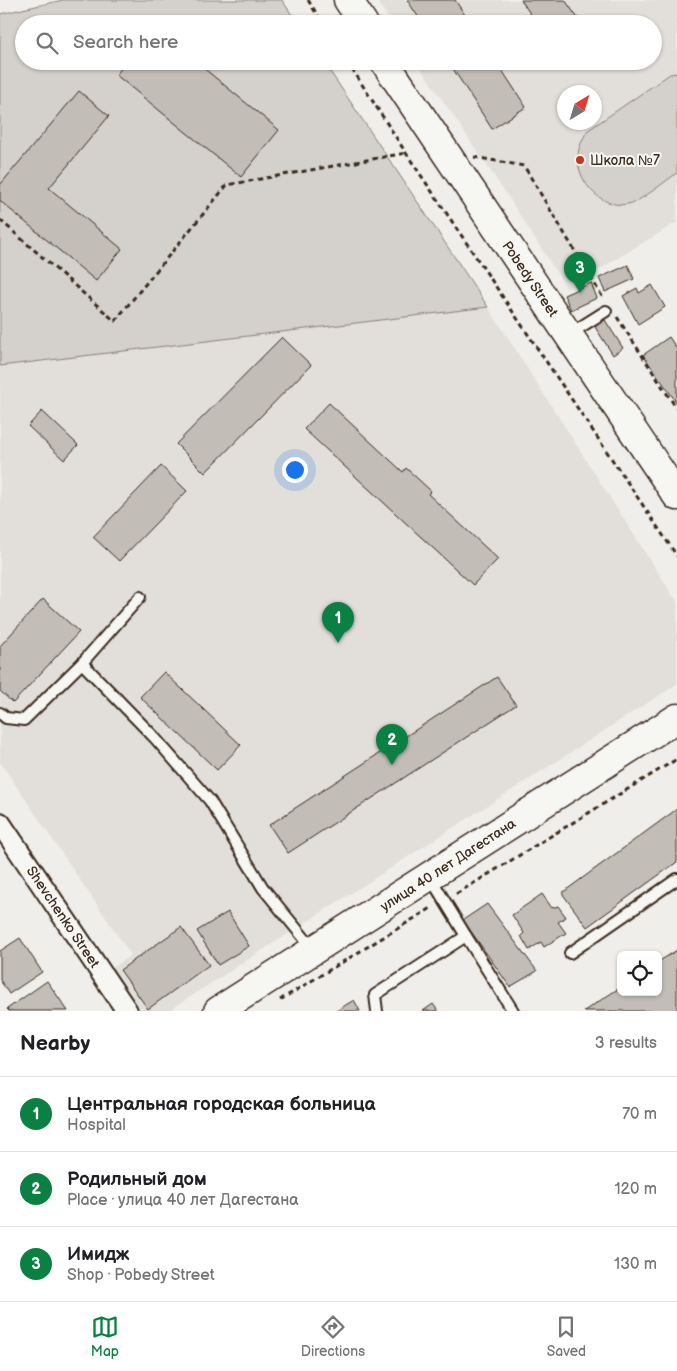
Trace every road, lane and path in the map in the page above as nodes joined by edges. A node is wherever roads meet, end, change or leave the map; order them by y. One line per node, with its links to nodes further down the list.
1 (308, 0): 4 (path)
2 (344, 0): 5 (main road)
3 (348, 0): 6 (main road)
4 (317, 15)
5 (353, 15)
6 (358, 15)
7 (353, 70): 10 (path)
8 (390, 70): 17 (main road, Pobedy Street)
9 (395, 70): 14 (main road, Pobedy Street)
10 (406, 152): 12 (path); 18 (path)
11 (471, 156): 13 (path)
12 (0, 220)
13 (608, 308): 14 (lane); 15 (path)
14 (571, 333): 16 (main road, Pobedy Street)
15 (677, 408)
16 (677, 489)
17 (677, 496)
18 (677, 556)
19 (140, 597): 20 (lane)
20 (82, 663): 21 (lane); 29 (lane)
21 (0, 713)
22 (677, 718): 25 (main road, улица 40 лет Дагестана)
23 (677, 759): 27 (path)
24 (0, 823): 32 (street, Shevchenko Street)
25 (429, 877): 27 (lane); 29 (main road, улица 40 лет Дагестана)
26 (677, 879): 30 (lane)
27 (444, 901): 28 (lane); 31 (path)
28 (466, 936): 34 (lane); 35 (lane)
29 (314, 950): 33 (main road, улица 40 лет Дагестана)
30 (570, 953)
31 (279, 1001)
32 (126, 1011)
33 (218, 1011)
34 (377, 1011)
35 (513, 1011)

